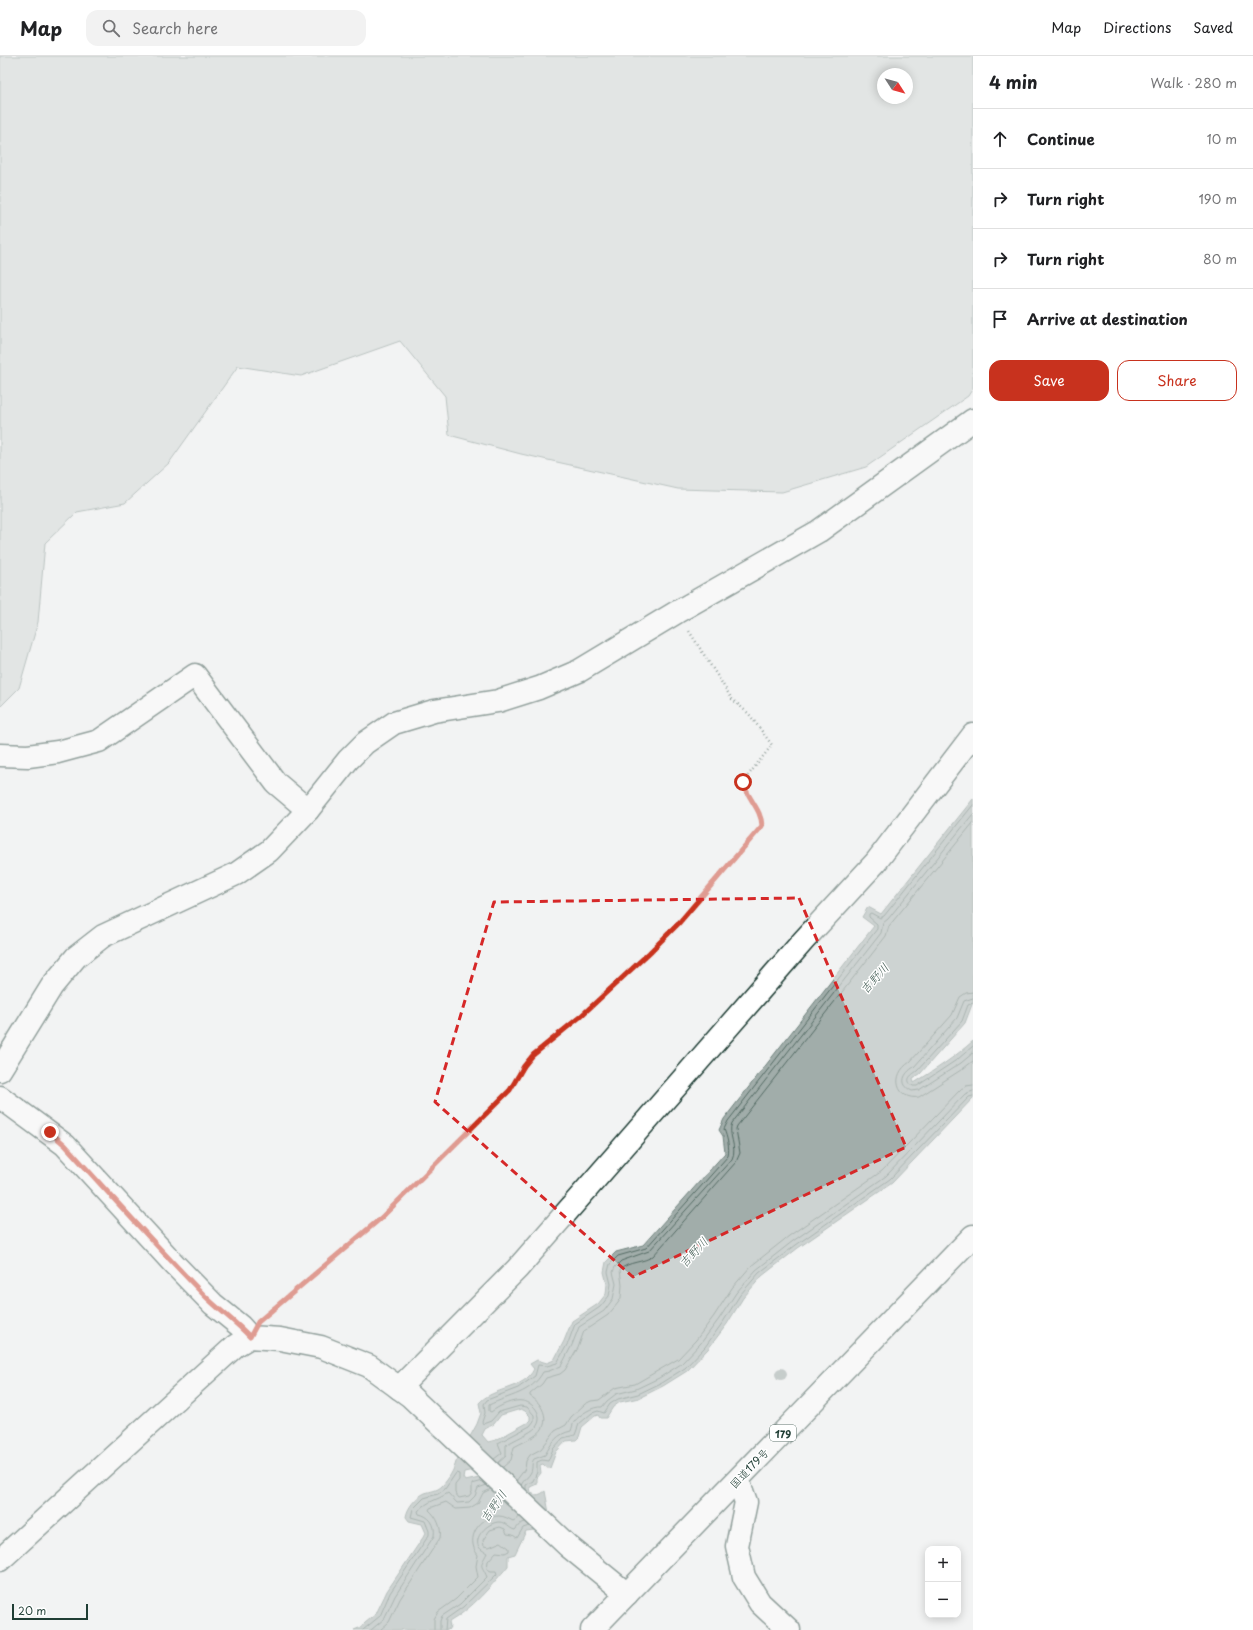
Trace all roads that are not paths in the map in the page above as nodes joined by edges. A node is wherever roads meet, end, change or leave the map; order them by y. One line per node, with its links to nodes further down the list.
1 (973, 420): 4 (main road)
2 (973, 735): 9 (main road)
3 (0, 755): 4 (main road)
4 (308, 810): 5 (main road)
5 (0, 1070)
6 (0, 1097): 8 (main road)
7 (973, 1236): 10 (main road, 国道179号 / 179)
8 (250, 1337): 9 (main road); 11 (main road)
9 (404, 1392): 12 (main road)
10 (738, 1480): 12 (main road, 国道179号 / 179); 14 (main road)
11 (0, 1560)
12 (627, 1594): 13 (main road, 国道179号 / 179)
13 (592, 1630)
14 (789, 1630)

